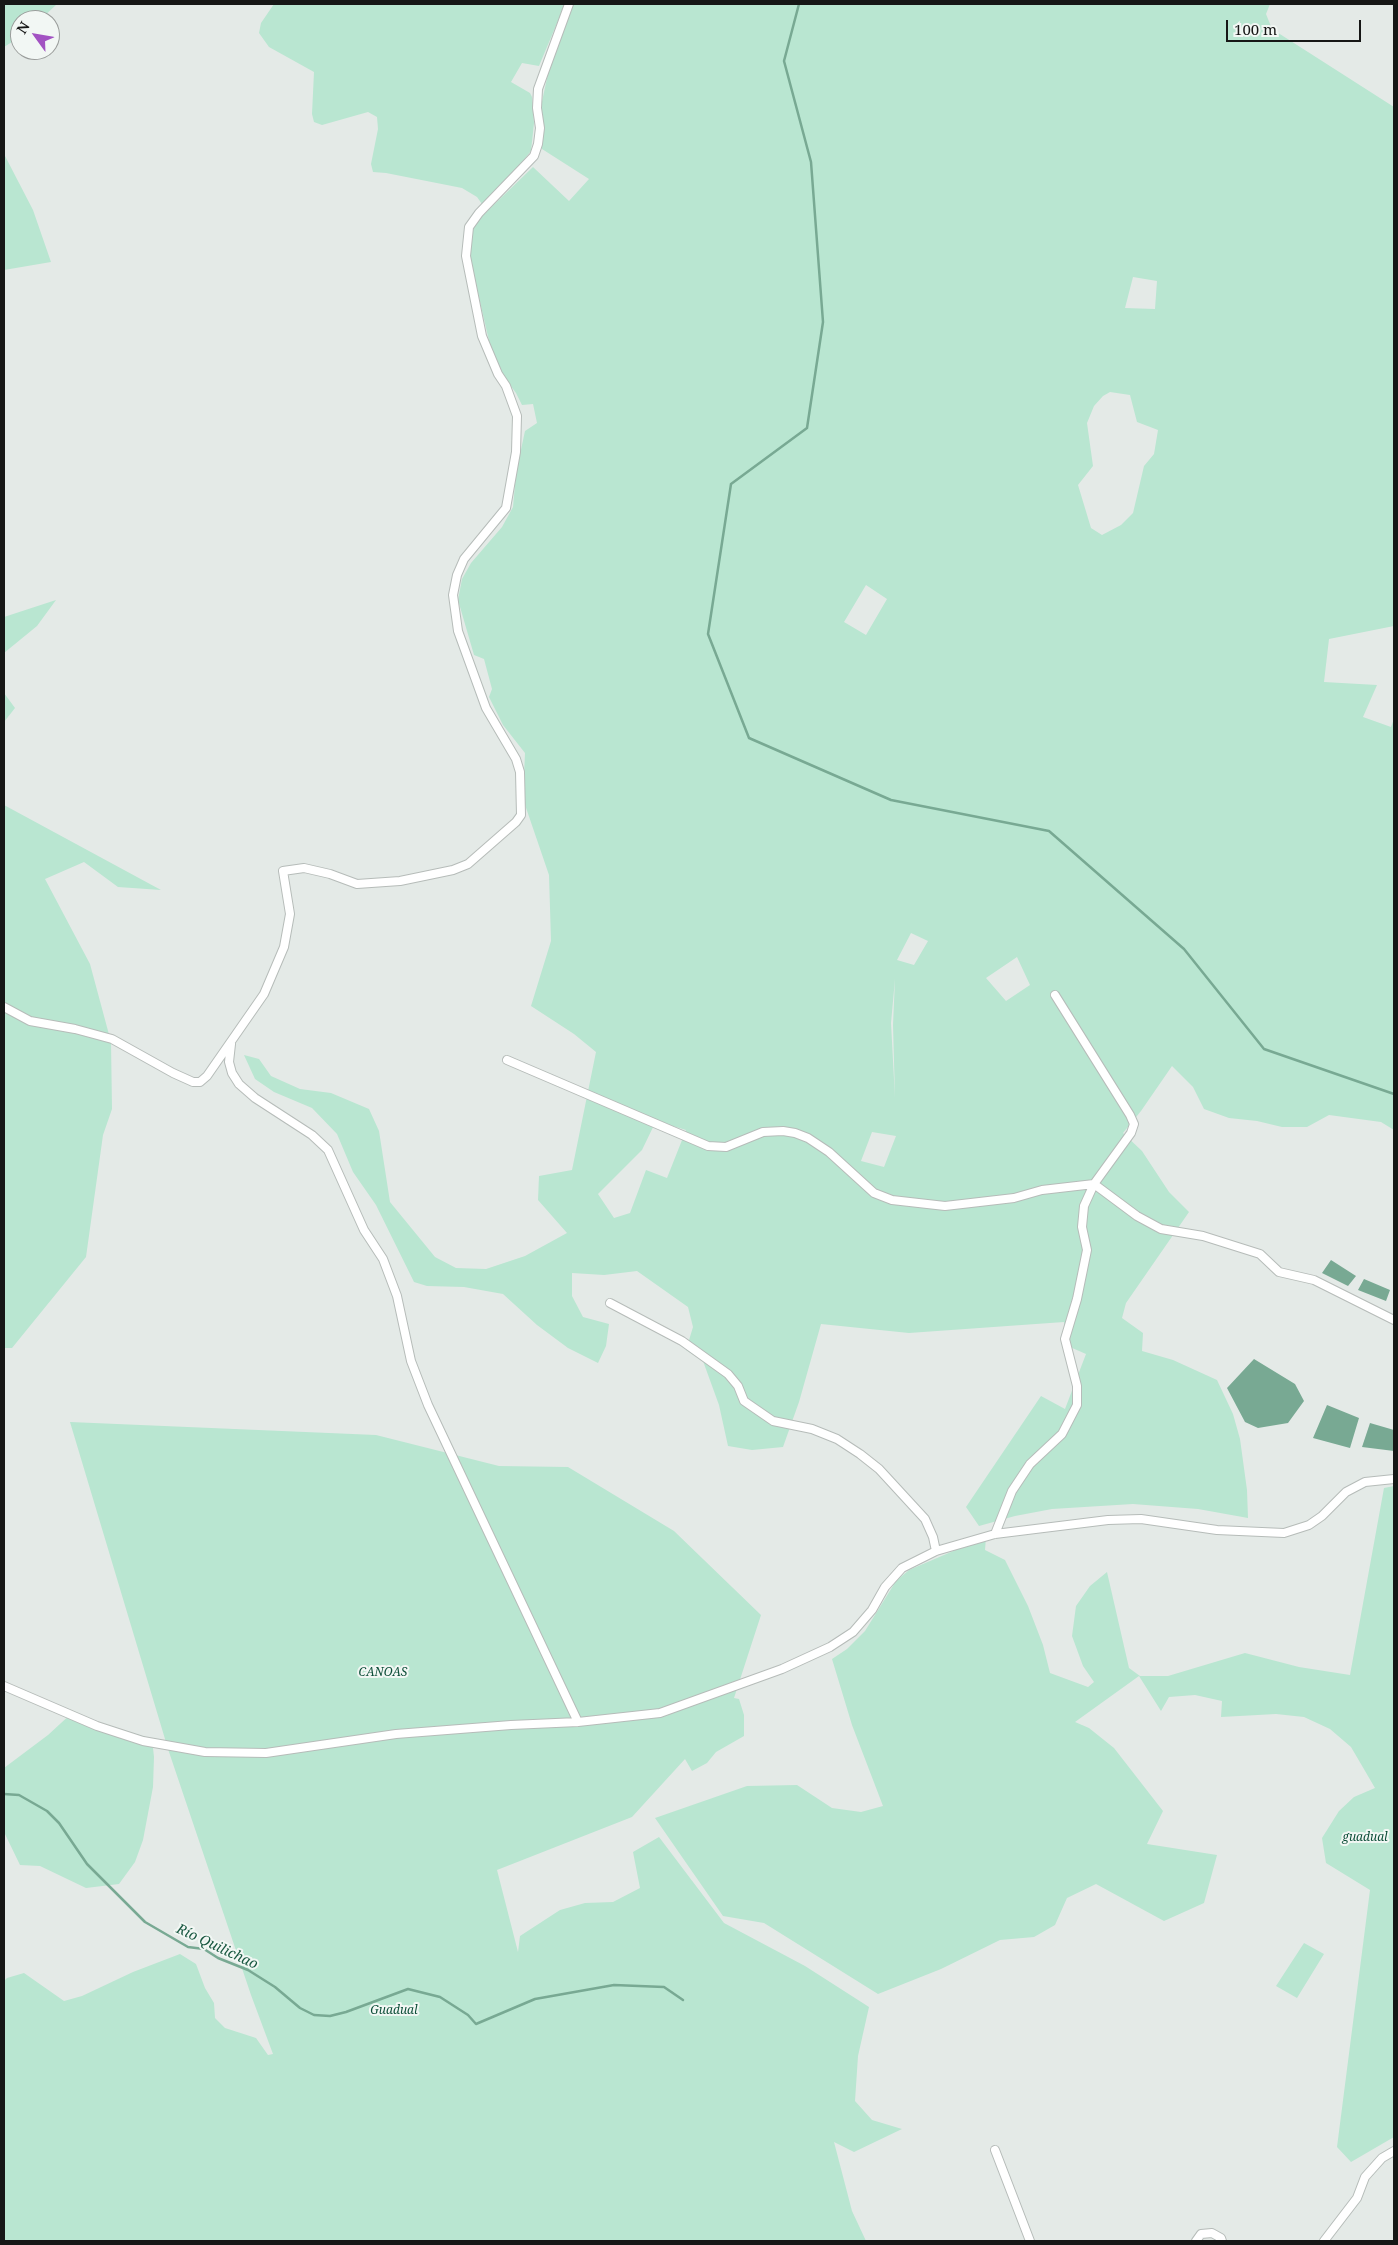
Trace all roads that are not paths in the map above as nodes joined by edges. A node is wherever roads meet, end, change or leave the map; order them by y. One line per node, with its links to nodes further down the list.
1 (568, 4): 4 (street)
2 (1055, 995): 6 (street)
3 (4, 1007): 4 (street)
4 (231, 1042): 13 (street)
5 (507, 1060): 6 (street)
6 (1094, 1184): 8 (street); 10 (street)
7 (610, 1303): 11 (street)
8 (1394, 1320)
9 (1394, 1479): 10 (street)
10 (995, 1534): 11 (street)
11 (936, 1551): 13 (street)
12 (4, 1686): 13 (street)
13 (578, 1722)
14 (995, 2150): 16 (street)
15 (1394, 2151): 19 (street)
16 (1030, 2241)
17 (1196, 2241): 18 (street)
18 (1222, 2241)
19 (1324, 2241)

